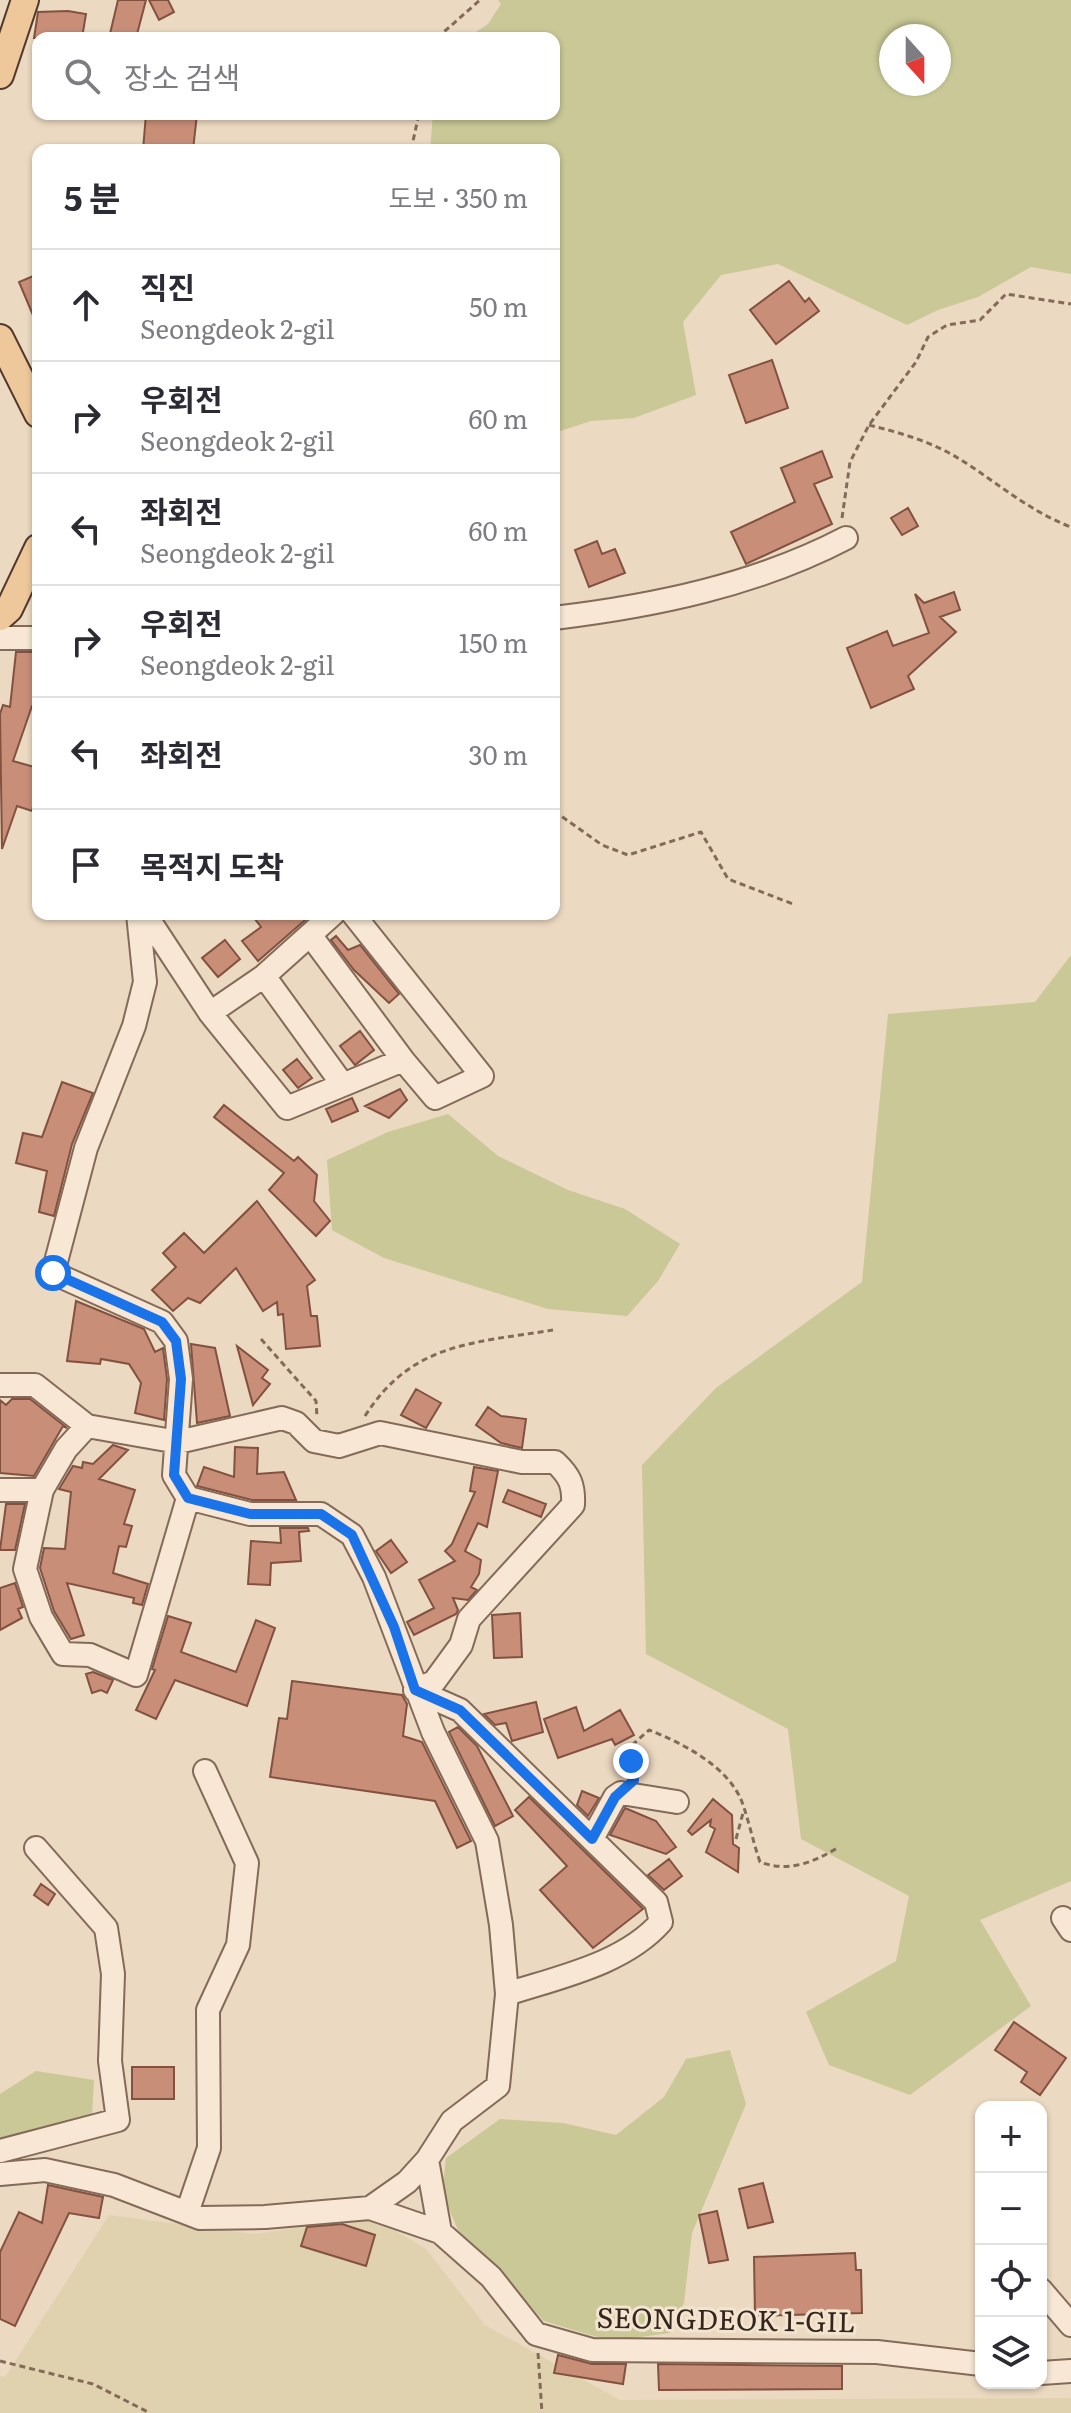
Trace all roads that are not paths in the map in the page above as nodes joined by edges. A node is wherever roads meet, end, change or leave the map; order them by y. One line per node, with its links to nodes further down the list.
1 (25, 0): 2 (main road)
2 (8, 24): 3 (main road)
3 (0, 75)
4 (0, 338): 5 (main road)
5 (32, 402)
6 (846, 538): 9 (street)
7 (32, 561): 8 (main road)
8 (0, 617)
9 (560, 617)
10 (0, 638): 11 (street)
11 (32, 638)
12 (139, 920): 23 (street)
13 (149, 920): 18 (street)
14 (327, 920): 16 (street)
15 (358, 920): 19 (street)
16 (311, 936): 17 (street); 19 (street)
17 (264, 976): 18 (street); 20 (street)
18 (210, 1013): 20 (street)
19 (403, 1060): 20 (street)
20 (343, 1085)
21 (0, 1385): 22 (street)
22 (87, 1426): 23 (street); 25 (street)
23 (178, 1442): 26 (street); 27 (street)
24 (0, 1490): 25 (street)
25 (42, 1490): 26 (street)
26 (188, 1498): 27 (street)
27 (415, 1690): 30 (street); 32 (street)
28 (205, 1771): 37 (street)
29 (677, 1802): 30 (street)
30 (592, 1839): 32 (street)
31 (36, 1848): 33 (street)
32 (507, 1994): 34 (street)
33 (0, 2151)
34 (427, 2160): 36 (street); 38 (street)
35 (0, 2174): 37 (street)
36 (370, 2208): 37 (street); 38 (street)
37 (187, 2213)
38 (440, 2232): 41 (street, SEONGDEOK 1-GIL)
39 (1047, 2297): 40 (street)
40 (1071, 2325)
41 (975, 2363)
42 (1071, 2371): 43 (street)
43 (1047, 2373)

